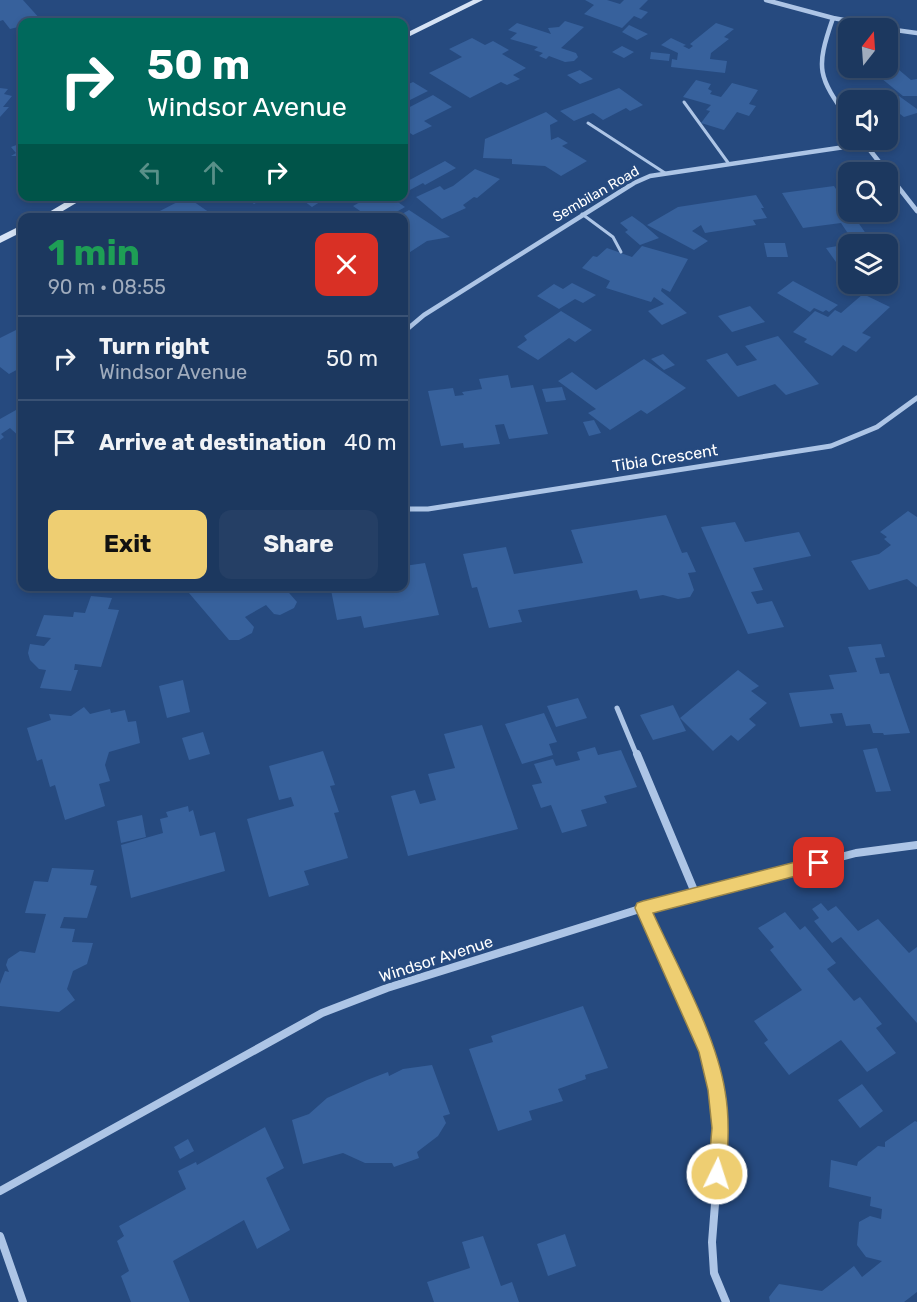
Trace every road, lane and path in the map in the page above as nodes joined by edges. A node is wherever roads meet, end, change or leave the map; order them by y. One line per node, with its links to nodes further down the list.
1 (479, 0): 7 (street)
2 (766, 0): 3 (street)
3 (833, 18): 4 (street); 9 (street)
4 (838, 19)
5 (898, 30): 6 (street)
6 (917, 33)
7 (408, 35)
8 (684, 102): 14 (lane)
9 (838, 104)
10 (588, 123): 15 (lane)
11 (838, 146): 14 (street, Sembilan Road)
12 (870, 150): 13 (street)
13 (879, 162)
14 (729, 164): 15 (street, Sembilan Road)
15 (665, 173): 20 (street, Sembilan Road)
16 (898, 186): 18 (street)
17 (75, 201): 19 (street)
18 (917, 211)
19 (52, 213)
20 (582, 214): 23 (lane); 24 (street, Sembilan Road)
21 (18, 230): 22 (street)
22 (0, 240)
23 (621, 252)
24 (408, 329)
25 (917, 398): 26 (street, Tibia Crescent)
26 (408, 509)
27 (617, 708): 29 (street)
28 (917, 845): 29 (street, Windsor Avenue)
29 (696, 895): 30 (street, Windsor Avenue)
30 (643, 908): 31 (street, Windsor Avenue); 34 (street)
31 (0, 1191)
32 (0, 1236): 33 (street)
33 (22, 1302)
34 (726, 1302)

